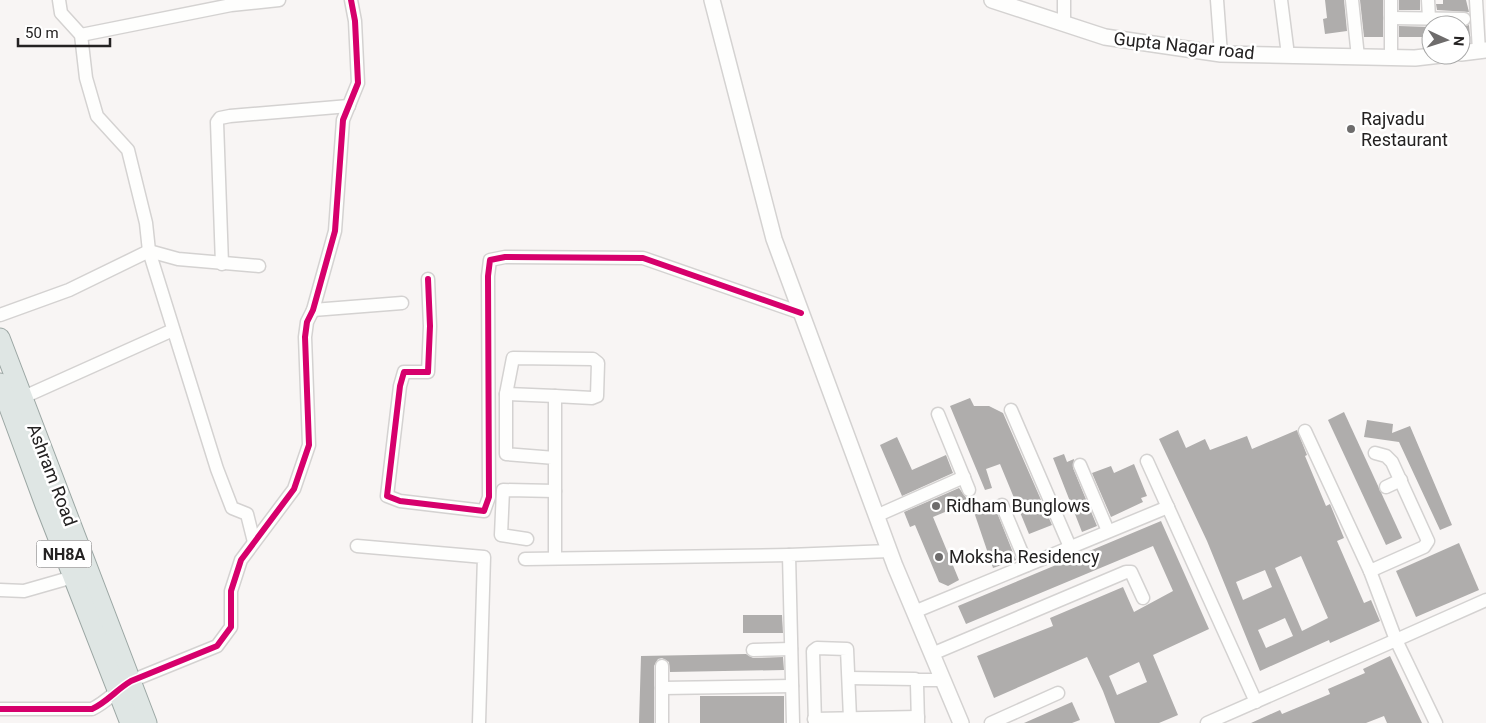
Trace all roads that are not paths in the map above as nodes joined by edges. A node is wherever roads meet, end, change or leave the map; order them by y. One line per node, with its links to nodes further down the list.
1 (59, 0): 18 (street)
2 (279, 0): 18 (street)
3 (351, 0): 25 (street)
4 (712, 0): 32 (street)
5 (992, 0): 13 (street, Gupta Nagar road)
6 (1064, 0): 17 (street)
7 (1217, 0): 20 (street)
8 (1281, 0): 21 (street)
9 (1352, 0): 22 (street)
10 (1391, 0): 15 (street)
11 (1428, 0): 14 (street)
12 (1476, 0): 19 (street)
13 (1022, 5): 17 (street, Gupta Nagar road)
14 (1429, 15)
15 (1391, 18): 16 (street); 24 (street)
16 (1421, 18)
17 (1064, 24): 20 (street, Gupta Nagar road)
18 (82, 35): 26 (street)
19 (1482, 50)
20 (1221, 54): 21 (street, Gupta Nagar road)
21 (1288, 55): 22 (street, Gupta Nagar road)
22 (1358, 56): 24 (street, Gupta Nagar road)
23 (1421, 56): 24 (street, Gupta Nagar road)
24 (1391, 57)
25 (348, 106): 27 (street); 31 (street)
26 (149, 251): 27 (street); 33 (street); 34 (street)
27 (222, 264): 28 (street)
28 (259, 266)
29 (428, 279): 32 (street)
30 (402, 303): 31 (street)
31 (313, 310): 57 (street)
32 (801, 313): 54 (street)
33 (0, 315)
34 (173, 330): 39 (street); 57 (street)
35 (0, 338): 39 (main road, Ashram Road)
36 (0, 384): 39 (main road, Ashram Road / NH8A)
37 (506, 394): 38 (street); 38 (street); 44 (street)
38 (555, 396): 44 (street)
39 (15, 401): 66 (main road, Ashram Road / NH8A); 79 (main road, Ashram Road)
40 (1011, 410): 59 (street)
41 (938, 414): 47 (street)
42 (1305, 431): 65 (street)
43 (1376, 453): 48 (street)
44 (555, 458): 51 (street)
45 (1147, 461): 53 (street)
46 (1080, 465): 55 (street)
47 (964, 477): 50 (street); 54 (street)
48 (1401, 480): 49 (street); 65 (street)
49 (1386, 487)
50 (969, 490)
51 (555, 491): 56 (street); 62 (street)
52 (1002, 505): 64 (street)
53 (1168, 506): 55 (street); 83 (street)
54 (876, 516): 60 (street)
55 (1108, 531): 59 (street)
56 (527, 539)
57 (254, 542): 79 (street)
58 (357, 546): 90 (street)
59 (1070, 547): 64 (street)
60 (889, 551): 61 (street); 70 (street)
61 (789, 555): 62 (street); 72 (street)
62 (555, 558): 63 (street)
63 (525, 559)
64 (1027, 565): 70 (street)
65 (1370, 571): 71 (street)
66 (73, 577): 67 (street); 79 (main road, Ashram Road / NH8A)
67 (0, 590)
68 (1143, 598): 74 (street)
69 (1486, 600): 71 (street)
70 (914, 612): 74 (street)
71 (1396, 640): 83 (street); 96 (street)
72 (791, 649): 73 (street); 80 (street)
73 (753, 650)
74 (932, 654): 78 (street)
75 (662, 666): 81 (street)
76 (849, 678): 77 (street); 85 (street); 87 (street)
77 (917, 680): 78 (street); 86 (street)
78 (942, 680): 93 (street)
79 (124, 685): 84 (street); 88 (main road, Ashram Road / NH8A); 89 (main road, Ashram Road)
80 (792, 686): 81 (street); 92 (street)
81 (662, 688): 91 (street)
82 (1058, 693): 94 (street)
83 (1256, 702): 95 (street)
84 (0, 709)
85 (850, 718): 86 (street); 87 (street)
86 (918, 720)
87 (814, 721)
88 (130, 723)
89 (147, 723)
90 (479, 723)
91 (662, 723)
92 (793, 723)
93 (961, 723)
94 (991, 723)
95 (1208, 723)
96 (1436, 723)

